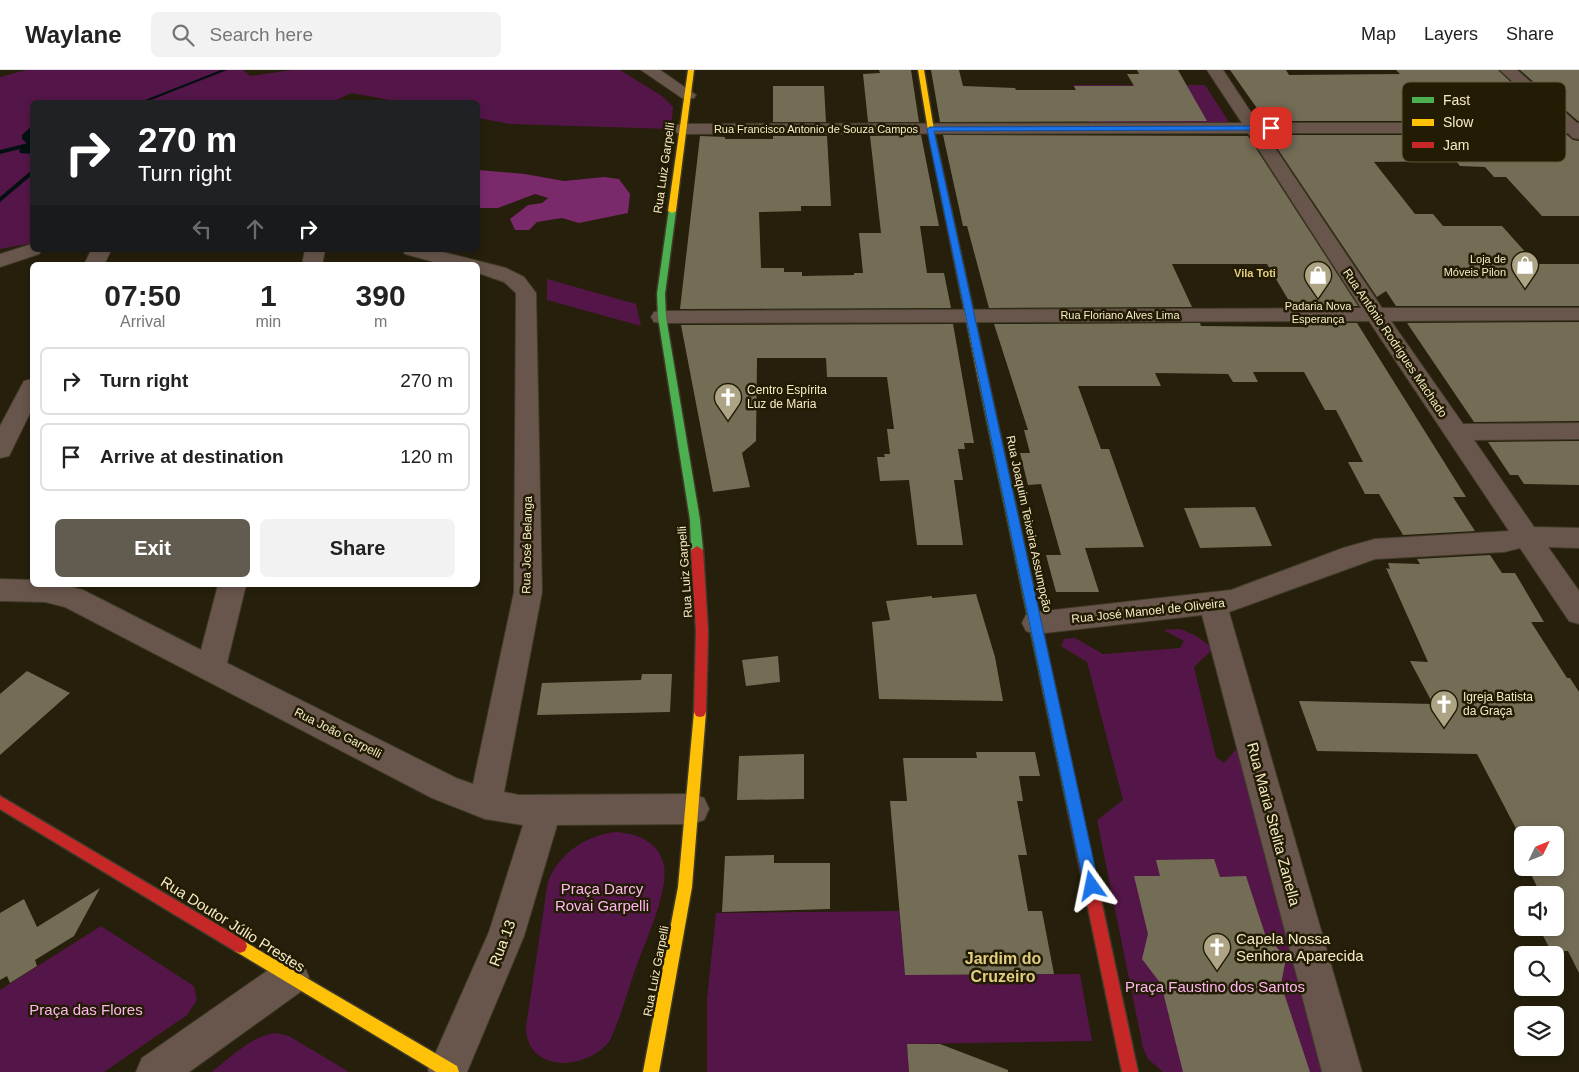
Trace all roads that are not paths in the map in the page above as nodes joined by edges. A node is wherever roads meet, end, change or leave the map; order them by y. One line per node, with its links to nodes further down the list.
1 (649, 70): 7 (street)
2 (691, 70): 7 (street, Rua Luiz Garpelli)
3 (921, 70): 11 (street, Rua Joaquim Teixeira Assumpção)
4 (1215, 70): 9 (street, Rua Antônio Rodrigues Machado)
5 (1508, 70): 6 (street)
6 (1522, 82)
7 (688, 95): 10 (street, Rua Luiz Garpelli)
8 (1566, 120): 13 (street)
9 (1252, 128): 11 (street, Rua Francisco Antonio de Souza Campos); 12 (street, Rua Francisco Antonio de Souza Campos); 20 (street, Rua Antônio Rodrigues Machado)
10 (684, 129): 11 (street, Rua Francisco Antonio de Souza Campos); 22 (street, Rua Luiz Garpelli)
11 (930, 129): 21 (street, Rua Joaquim Teixeira Assumpção)
12 (1402, 129)
13 (1577, 130)
14 (30, 251): 16 (street)
15 (419, 252): 17 (street)
16 (0, 261)
17 (457, 262)
18 (480, 268): 36 (street, Rua José Belanga)
19 (1579, 314): 20 (street, Rua Floriano Alves Lima)
20 (1376, 315): 21 (street, Rua Floriano Alves Lima); 25 (street, Rua Antônio Rodrigues Machado)
21 (970, 316): 22 (street, Rua Floriano Alves Lima); 33 (street, Rua Joaquim Teixeira Assumpção)
22 (662, 317): 37 (street, Rua Luiz Garpelli)
23 (30, 390): 26 (street)
24 (1579, 431): 25 (street)
25 (1455, 432): 27 (street, Rua Antônio Rodrigues Machado)
26 (0, 450)
27 (1527, 536): 28 (street, Rua José Manoel de Oliveira); 31 (street, Rua José Manoel de Oliveira); 32 (street, Rua Antônio Rodrigues Machado)
28 (1579, 538)
29 (231, 587): 34 (street)
30 (0, 590): 34 (street, Rua João Garpelli)
31 (1213, 605): 33 (street, Rua José Manoel de Oliveira); 44 (street, Rua Maria Stelita Zanella)
32 (1579, 613)
33 (1036, 623): 43 (street, Rua Joaquim Teixeira Assumpção)
34 (211, 668): 36 (street, Rua João Garpelli)
35 (0, 802): 39 (street, Rua Doutor Júlio Prestes)
36 (484, 804): 38 (street, Rua João Garpelli)
37 (692, 809): 38 (street, Rua João Garpelli); 42 (street, Rua Luiz Garpelli)
38 (544, 811): 40 (street, Rua 13)
39 (290, 977): 40 (street, Rua Doutor Júlio Prestes); 41 (street)
40 (449, 1071)
41 (156, 1072)
42 (651, 1072)
43 (1130, 1072)
44 (1342, 1072)

